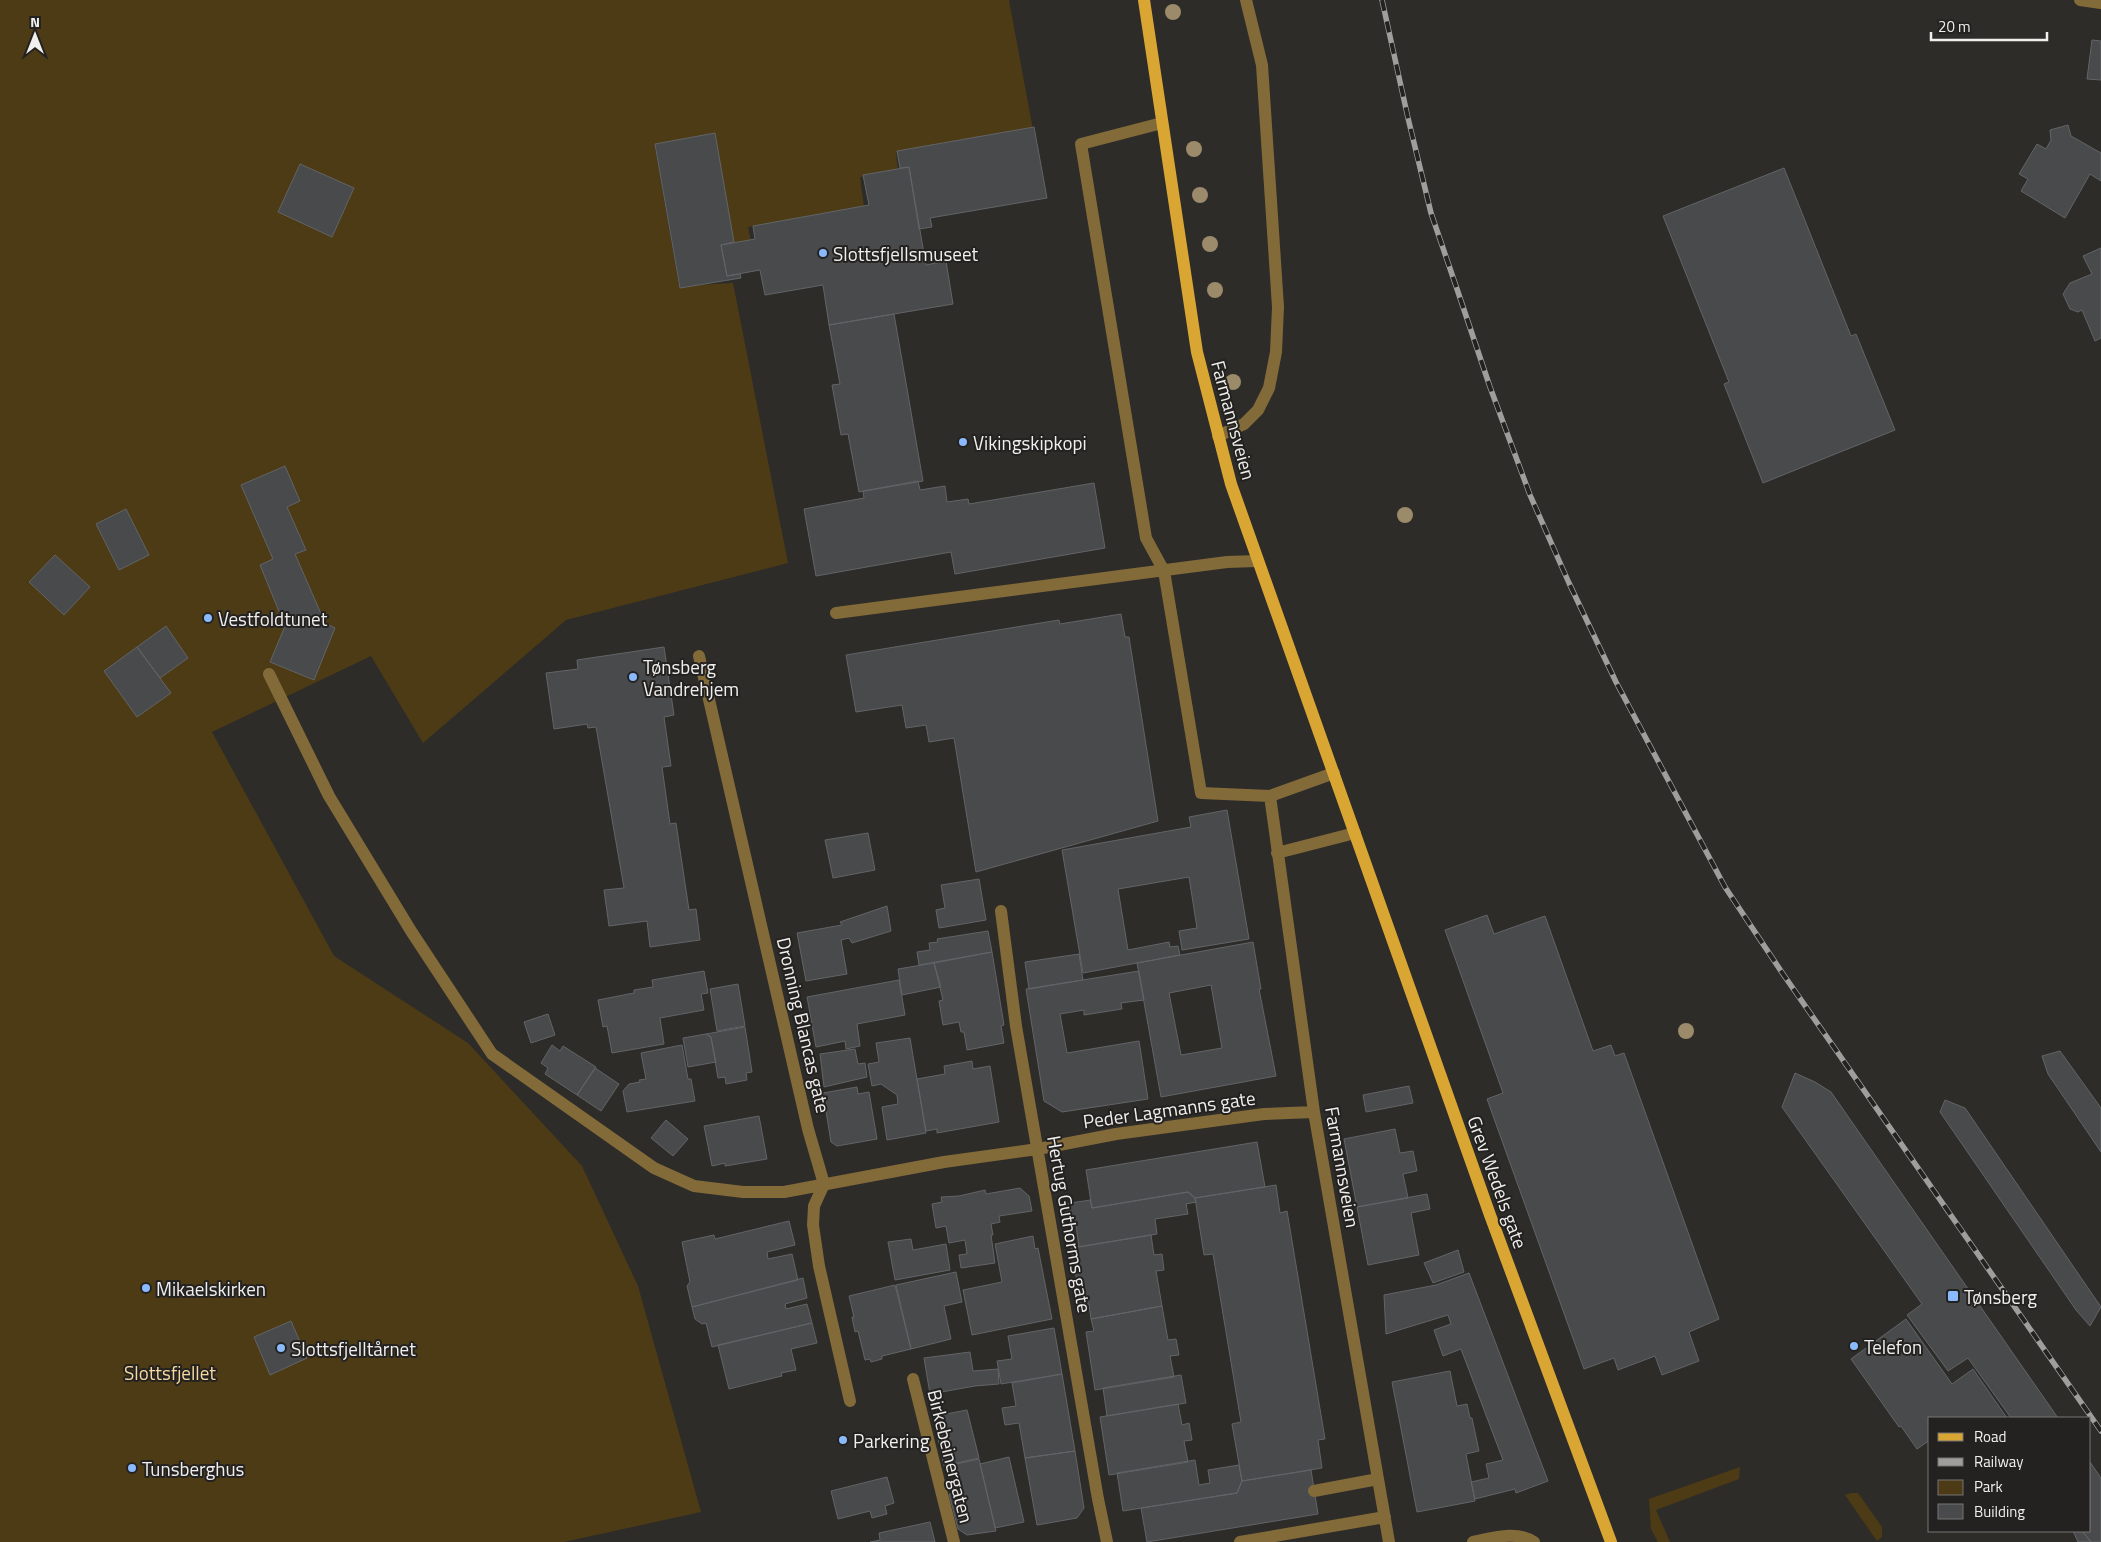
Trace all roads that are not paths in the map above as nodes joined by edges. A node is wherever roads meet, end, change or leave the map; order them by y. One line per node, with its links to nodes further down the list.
1 (1144, 0): 5 (main road, Farmannsveien)
2 (1246, 0): 6 (street)
3 (2080, 0): 4 (street)
4 (2101, 3)
5 (1162, 123): 6 (main road, Farmannsveien); 8 (street)
6 (1218, 436): 7 (main road, Farmannsveien)
7 (1257, 561): 8 (street); 12 (main road, Farmannsveien)
8 (1164, 571): 9 (street); 13 (street)
9 (836, 613)
10 (699, 656): 19 (street, Dronning Blancas gate)
11 (269, 674): 19 (street, Peder Lagmanns gate)
12 (1334, 773): 13 (street); 14 (main road, Farmannsveien)
13 (1270, 796): 15 (street, Farmannsveien)
14 (1355, 833): 15 (street); 31 (main road, Grev Wedels gate)
15 (1277, 853): 17 (street, Farmannsveien)
16 (1001, 911): 18 (street, Hertug Guthorms gate)
17 (1314, 1112): 18 (street, Peder Lagmanns gate); 22 (street, Farmannsveien)
18 (1038, 1150): 19 (street, Peder Lagmanns gate); 26 (street, Hertug Guthorms gate)
19 (824, 1184): 21 (street)
20 (913, 1379): 25 (street, Birkebeinergaten)
21 (850, 1401)
22 (1378, 1479): 23 (street); 24 (street, Farmannsveien)
23 (1314, 1491)
24 (1385, 1517): 27 (street); 28 (street, Farmannsveien)
25 (954, 1542)
26 (1107, 1542)
27 (1240, 1542)
28 (1389, 1542)
29 (1474, 1542): 30 (street)
30 (1534, 1542)
31 (1610, 1542)

